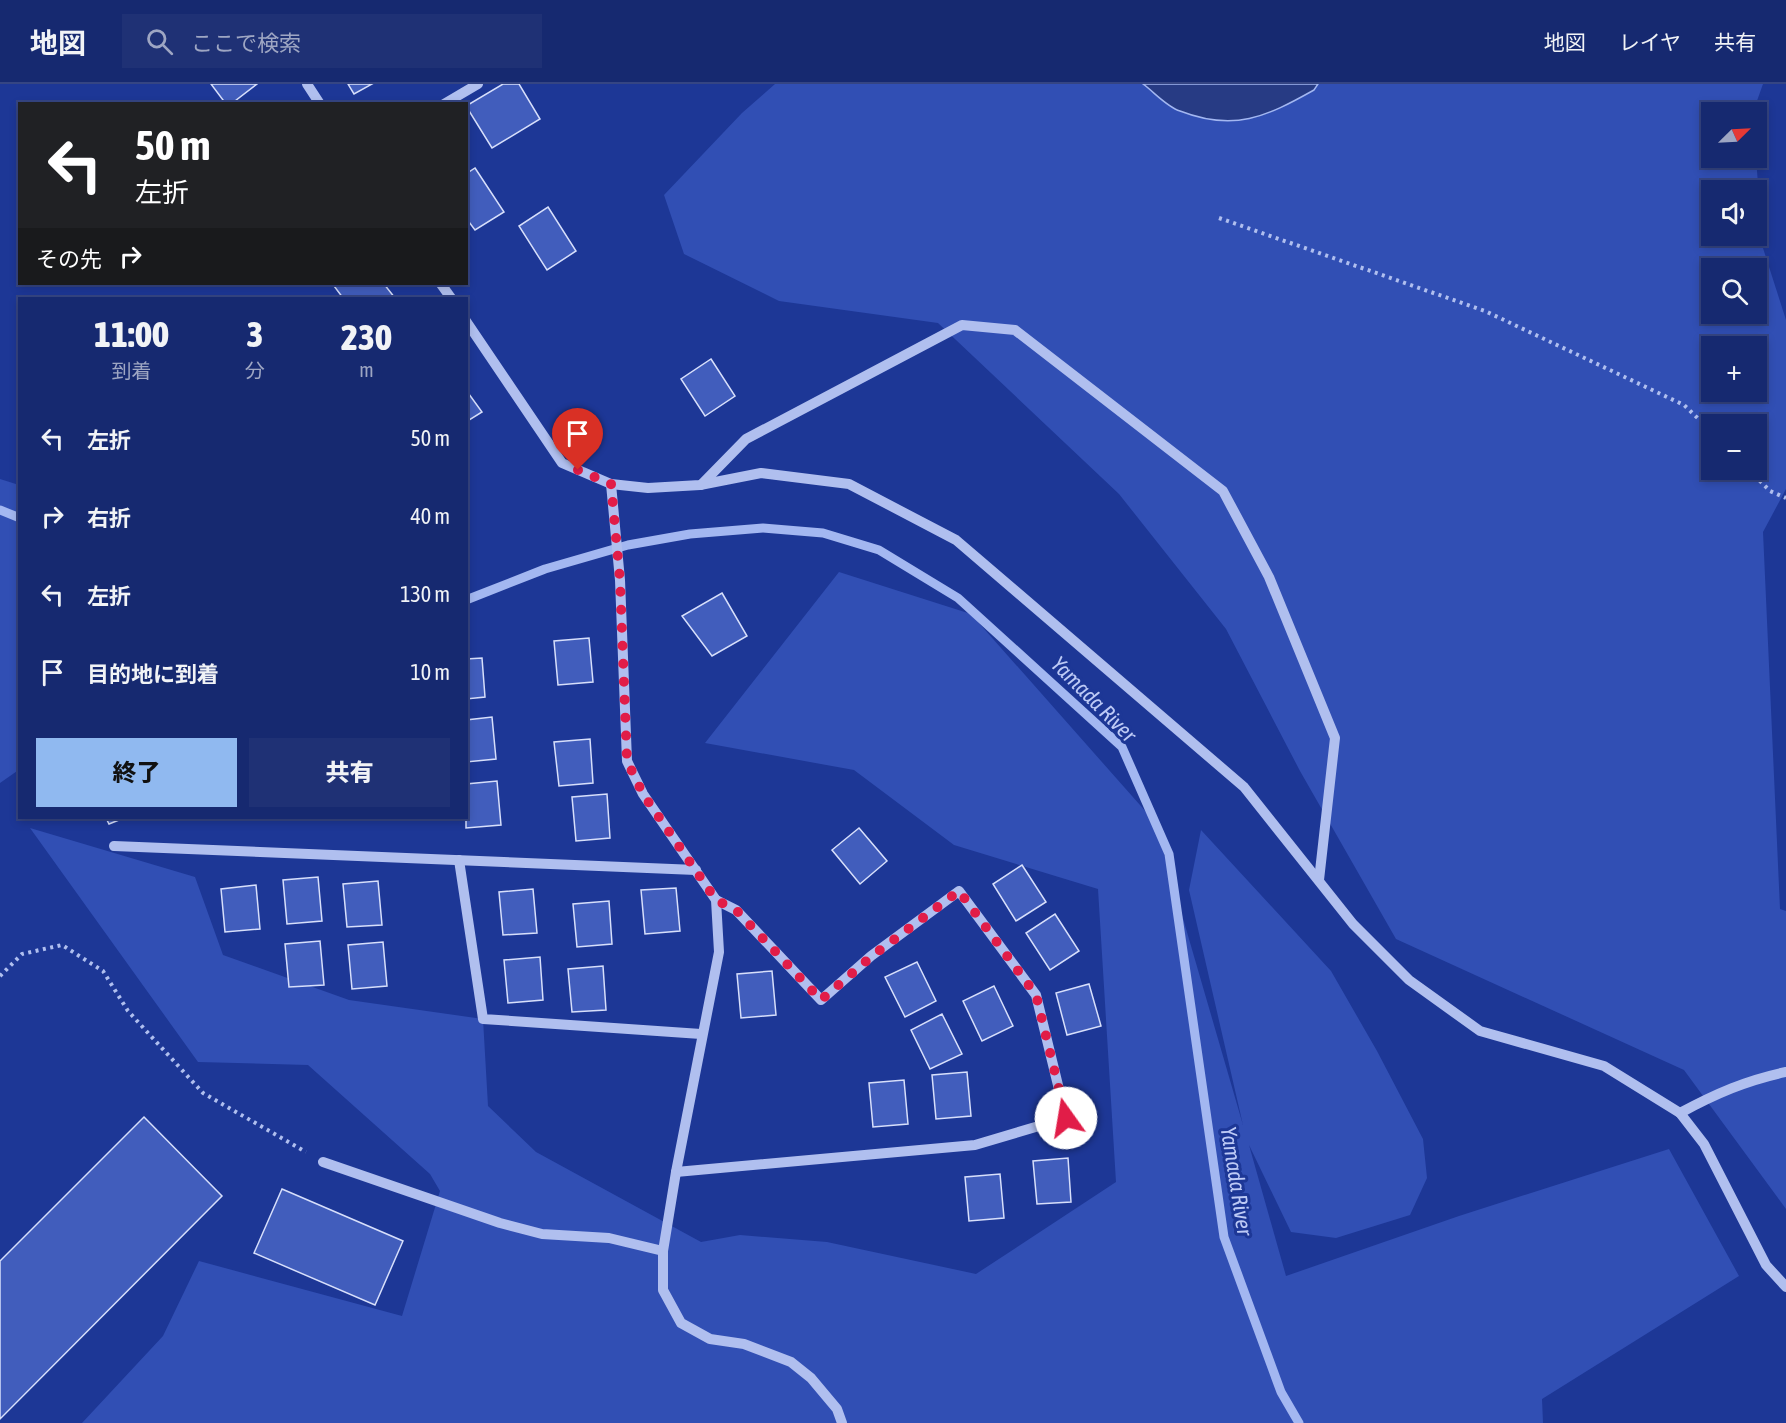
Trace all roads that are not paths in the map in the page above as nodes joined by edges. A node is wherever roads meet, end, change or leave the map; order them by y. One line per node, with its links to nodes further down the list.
1 (307, 84): 3 (street)
2 (478, 84): 4 (street)
3 (319, 102)
4 (447, 102)
5 (468, 324): 6 (street)
6 (611, 484): 7 (street); 10 (street)
7 (700, 485): 11 (street); 11 (street)
8 (114, 846): 9 (street)
9 (459, 860): 10 (street); 13 (street)
10 (696, 870): 12 (street)
11 (1319, 880): 15 (street)
12 (716, 900): 13 (street); 17 (street)
13 (701, 1034): 17 (street)
14 (1786, 1072): 15 (street)
15 (1680, 1113): 19 (street)
16 (323, 1162): 18 (street)
17 (676, 1172): 18 (street)
18 (663, 1251): 20 (street)
19 (1786, 1287)
20 (842, 1423)

